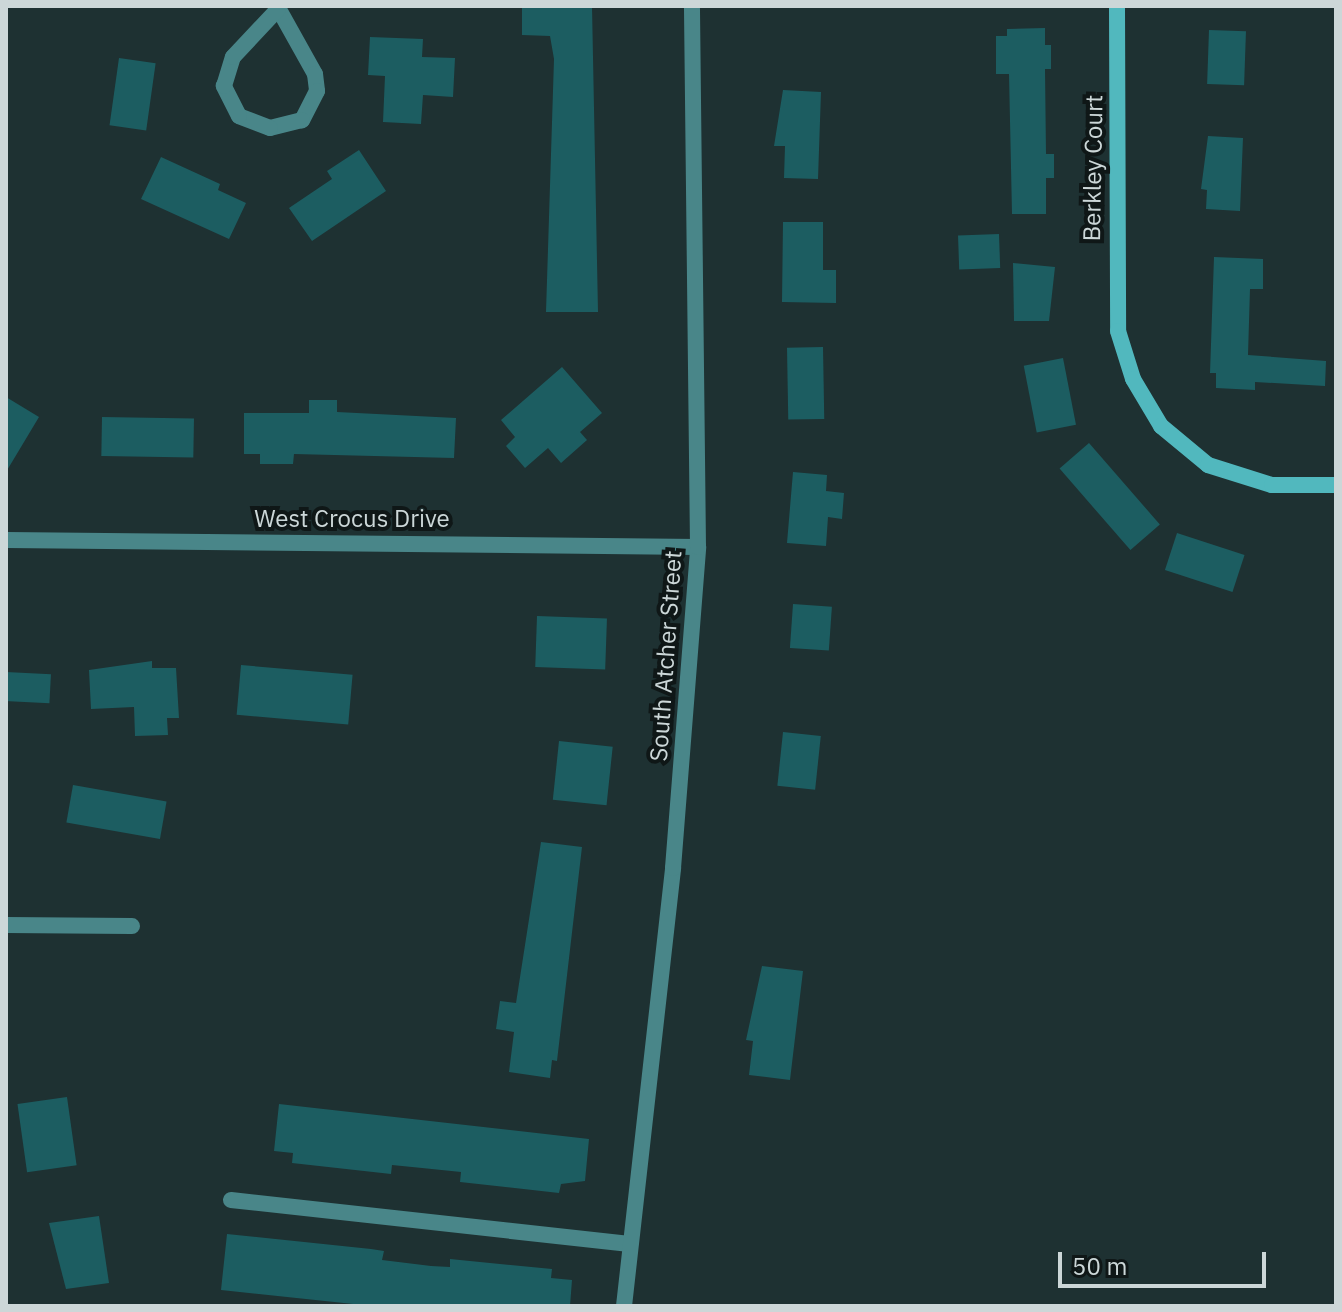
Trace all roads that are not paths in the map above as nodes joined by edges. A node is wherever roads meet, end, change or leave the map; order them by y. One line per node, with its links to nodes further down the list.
1 (692, 6): 6 (street, South Atcher Street)
2 (1117, 6): 4 (street, Berkley Court)
3 (278, 7): 3 (street)
4 (1336, 485)
5 (6, 540): 6 (street, West Crocus Drive)
6 (698, 547): 10 (street, South Atcher Street)
7 (6, 925): 8 (street)
8 (132, 926)
9 (231, 1200): 10 (street)
10 (630, 1244): 11 (street, South Atcher Street)
11 (624, 1306)

